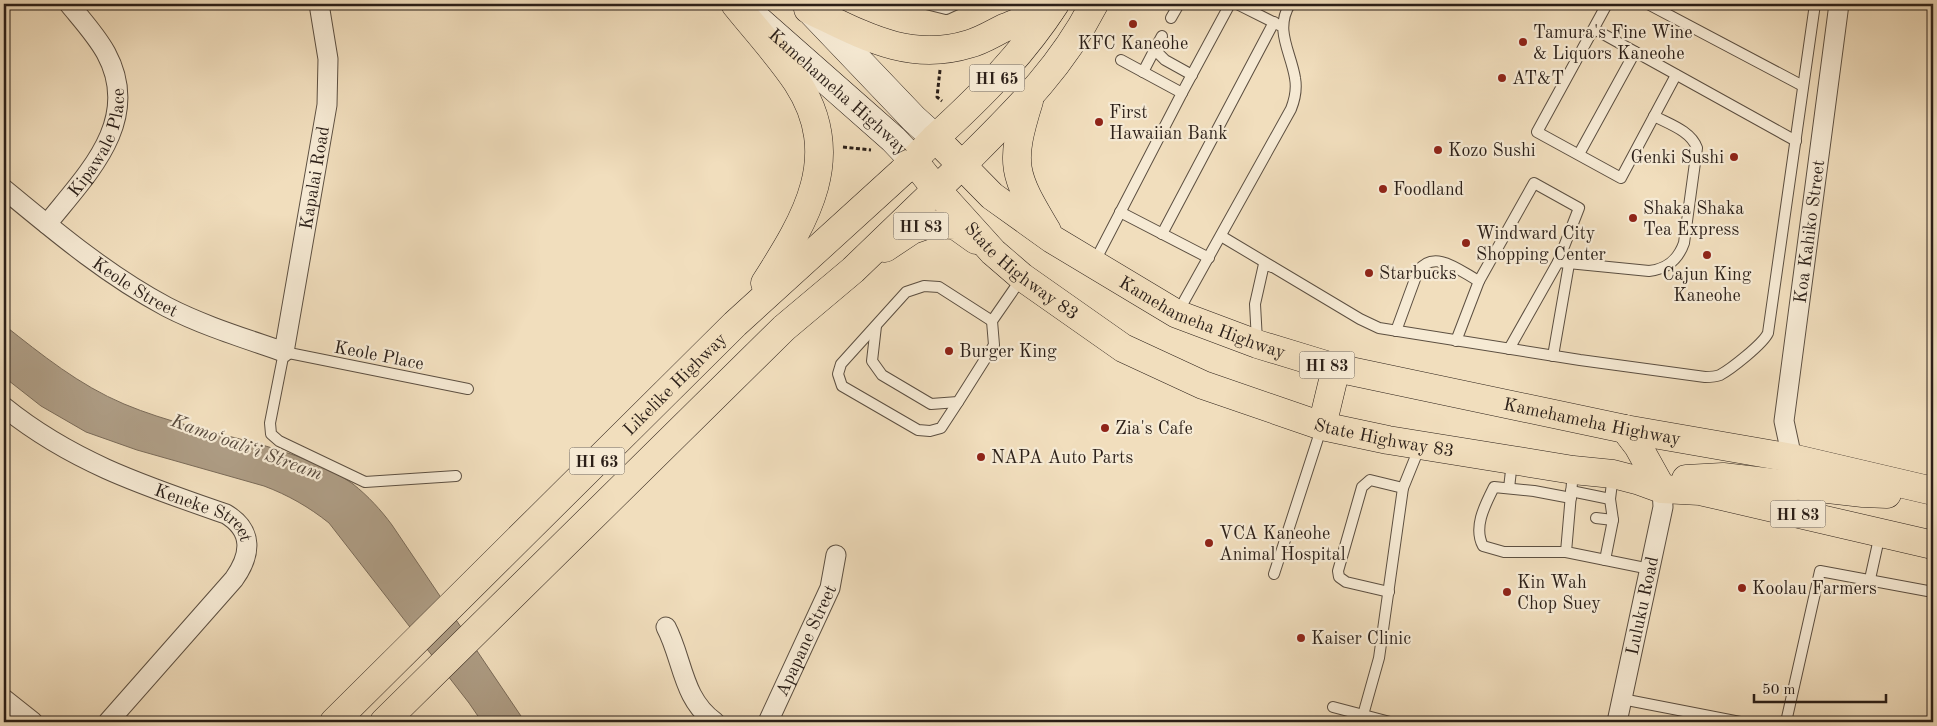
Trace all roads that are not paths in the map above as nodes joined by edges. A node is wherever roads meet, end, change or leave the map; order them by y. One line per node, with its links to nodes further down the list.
1 (69, 4): 38 (street, Kipawale Place)
2 (319, 4): 58 (street, Kapalai Road)
3 (735, 4): 51 (main road)
4 (740, 4): 33 (main road, Kamehameha Highway)
5 (926, 4): 6 (lane)
6 (957, 4)
7 (1094, 4): 28 (main road, HI 65)
8 (1179, 4): 18 (lane)
9 (1230, 4): 24 (lane)
10 (1237, 4): 19 (lane)
11 (1290, 4): 19 (lane)
12 (1608, 4): 20 (lane)
13 (1648, 4): 26 (lane)
14 (1815, 4): 26 (lane)
15 (1839, 4): 67 (street, Koa Kahiko Street)
16 (806, 6): 17 (main road); 30 (main road, Kamehameha Highway)
17 (1052, 7): 30 (main road, HI 65)
18 (1171, 18)
19 (1278, 25): 39 (lane); 40 (lane)
20 (1594, 30): 21 (lane); 32 (lane)
21 (1634, 52): 25 (lane); 32 (lane)
22 (1121, 60): 23 (lane)
23 (1143, 72): 24 (lane); 27 (lane)
24 (1192, 75): 27 (lane)
25 (1676, 75): 29 (lane); 31 (lane)
26 (1803, 86): 31 (lane)
27 (1182, 93): 37 (lane)
28 (1030, 97): 34 (main road, HI 65); 41 (main road)
29 (1654, 116): 32 (lane); 44 (lane)
30 (935, 138): 33 (main road, Likelike Highway / HI 63); 34 (main road, Kamehameha Highway / HI 83)
31 (1796, 141): 59 (lane)
32 (1578, 154)
33 (913, 160): 36 (main road, State Highway 83); 51 (main road, Likelike Highway / HI 63)
34 (962, 165): 36 (main road, Likelike Highway / HI 63); 41 (main road, Kamehameha Highway / HI 83)
35 (4, 189): 38 (street, Keole Street)
36 (936, 189): 42 (main road, State Highway 83); 47 (main road, Likelike Highway / HI 63)
37 (1120, 212): 39 (lane); 45 (lane)
38 (47, 224): 58 (street, Keole Street)
39 (1162, 234): 43 (lane)
40 (1221, 236): 43 (lane); 46 (lane)
41 (1052, 238): 45 (main road, Kamehameha Highway / HI 83)
42 (993, 252): 47 (main road, HI 83); 48 (main road, State Highway 83 / HI 83)
43 (1209, 258): 50 (lane)
44 (1564, 263): 49 (lane); 57 (lane); 59 (lane)
45 (1094, 264): 50 (main road, Kamehameha Highway / HI 83)
46 (1272, 267): 54 (lane); 56 (lane)
47 (853, 270): 97 (main road, Likelike Highway / HI 63)
48 (1022, 277): 52 (lane); 64 (main road, State Highway 83 / HI 83)
49 (1479, 282): 54 (lane); 55 (lane)
50 (1177, 314): 56 (main road, Kamehameha Highway / HI 83)
51 (742, 318): 96 (main road, Likelike Highway / HI 63)
52 (992, 321): 53 (lane); 62 (lane)
53 (876, 326): 62 (lane); 62 (lane)
54 (1396, 331): 55 (lane)
55 (1456, 341): 57 (lane)
56 (1257, 344): 60 (main road, Kamehameha Highway / HI 83)
57 (1509, 349): 59 (lane)
58 (284, 352): 61 (lane, Keole Place); 69 (lane)
59 (1553, 356)
60 (1336, 368): 64 (main road); 65 (main road, Kamehameha Highway / HI 83)
61 (468, 389)
62 (958, 402)
63 (4, 407): 95 (street, Keneke Street)
64 (1322, 426): 66 (main road, State Highway 83 / HI 83); 85 (lane)
65 (1625, 429): 67 (main road, Kamehameha Highway / HI 83); 74 (main road)
66 (1420, 445): 68 (main road, State Highway 83 / HI 83); 72 (lane)
67 (1792, 458): 75 (main road, Kamehameha Highway / HI 83)
68 (1512, 460): 71 (main road, State Highway 83 / HI 83); 73 (lane)
69 (456, 476)
70 (1612, 486): 71 (main road, State Highway 83 / HI 83); 74 (main road, State Highway 83 / HI 83); 78 (lane)
71 (1572, 487): 73 (lane); 81 (lane)
72 (1403, 488): 87 (lane); 87 (lane)
73 (1509, 488): 81 (lane)
74 (1662, 489): 76 (main road); 79 (main road, State Highway 83 / HI 83); 84 (street, Luluku Road)
75 (1933, 491)
76 (1933, 495)
77 (1596, 518): 78 (lane)
78 (1613, 520): 83 (lane)
79 (1880, 533): 80 (main road, State Highway 83 / HI 83); 86 (lane)
80 (1933, 545)
81 (1566, 552): 83 (lane)
82 (836, 555): 99 (street, Apapane Street)
83 (1605, 560): 84 (lane)
84 (1650, 569): 91 (street, Luluku Road)
85 (1274, 574)
86 (1870, 579): 88 (lane); 103 (lane)
87 (1389, 592): 93 (lane)
88 (1933, 592)
89 (666, 627): 98 (street)
90 (4, 699): 94 (street)
91 (1622, 699): 101 (street, Luluku Road); 102 (lane)
92 (1333, 707): 93 (lane)
93 (1363, 715): 100 (lane)
94 (33, 722)
95 (108, 722)
96 (334, 722)
97 (384, 722)
98 (715, 722)
99 (768, 722)
100 (1390, 722)
101 (1617, 722)
102 (1740, 722)
103 (1786, 722)

